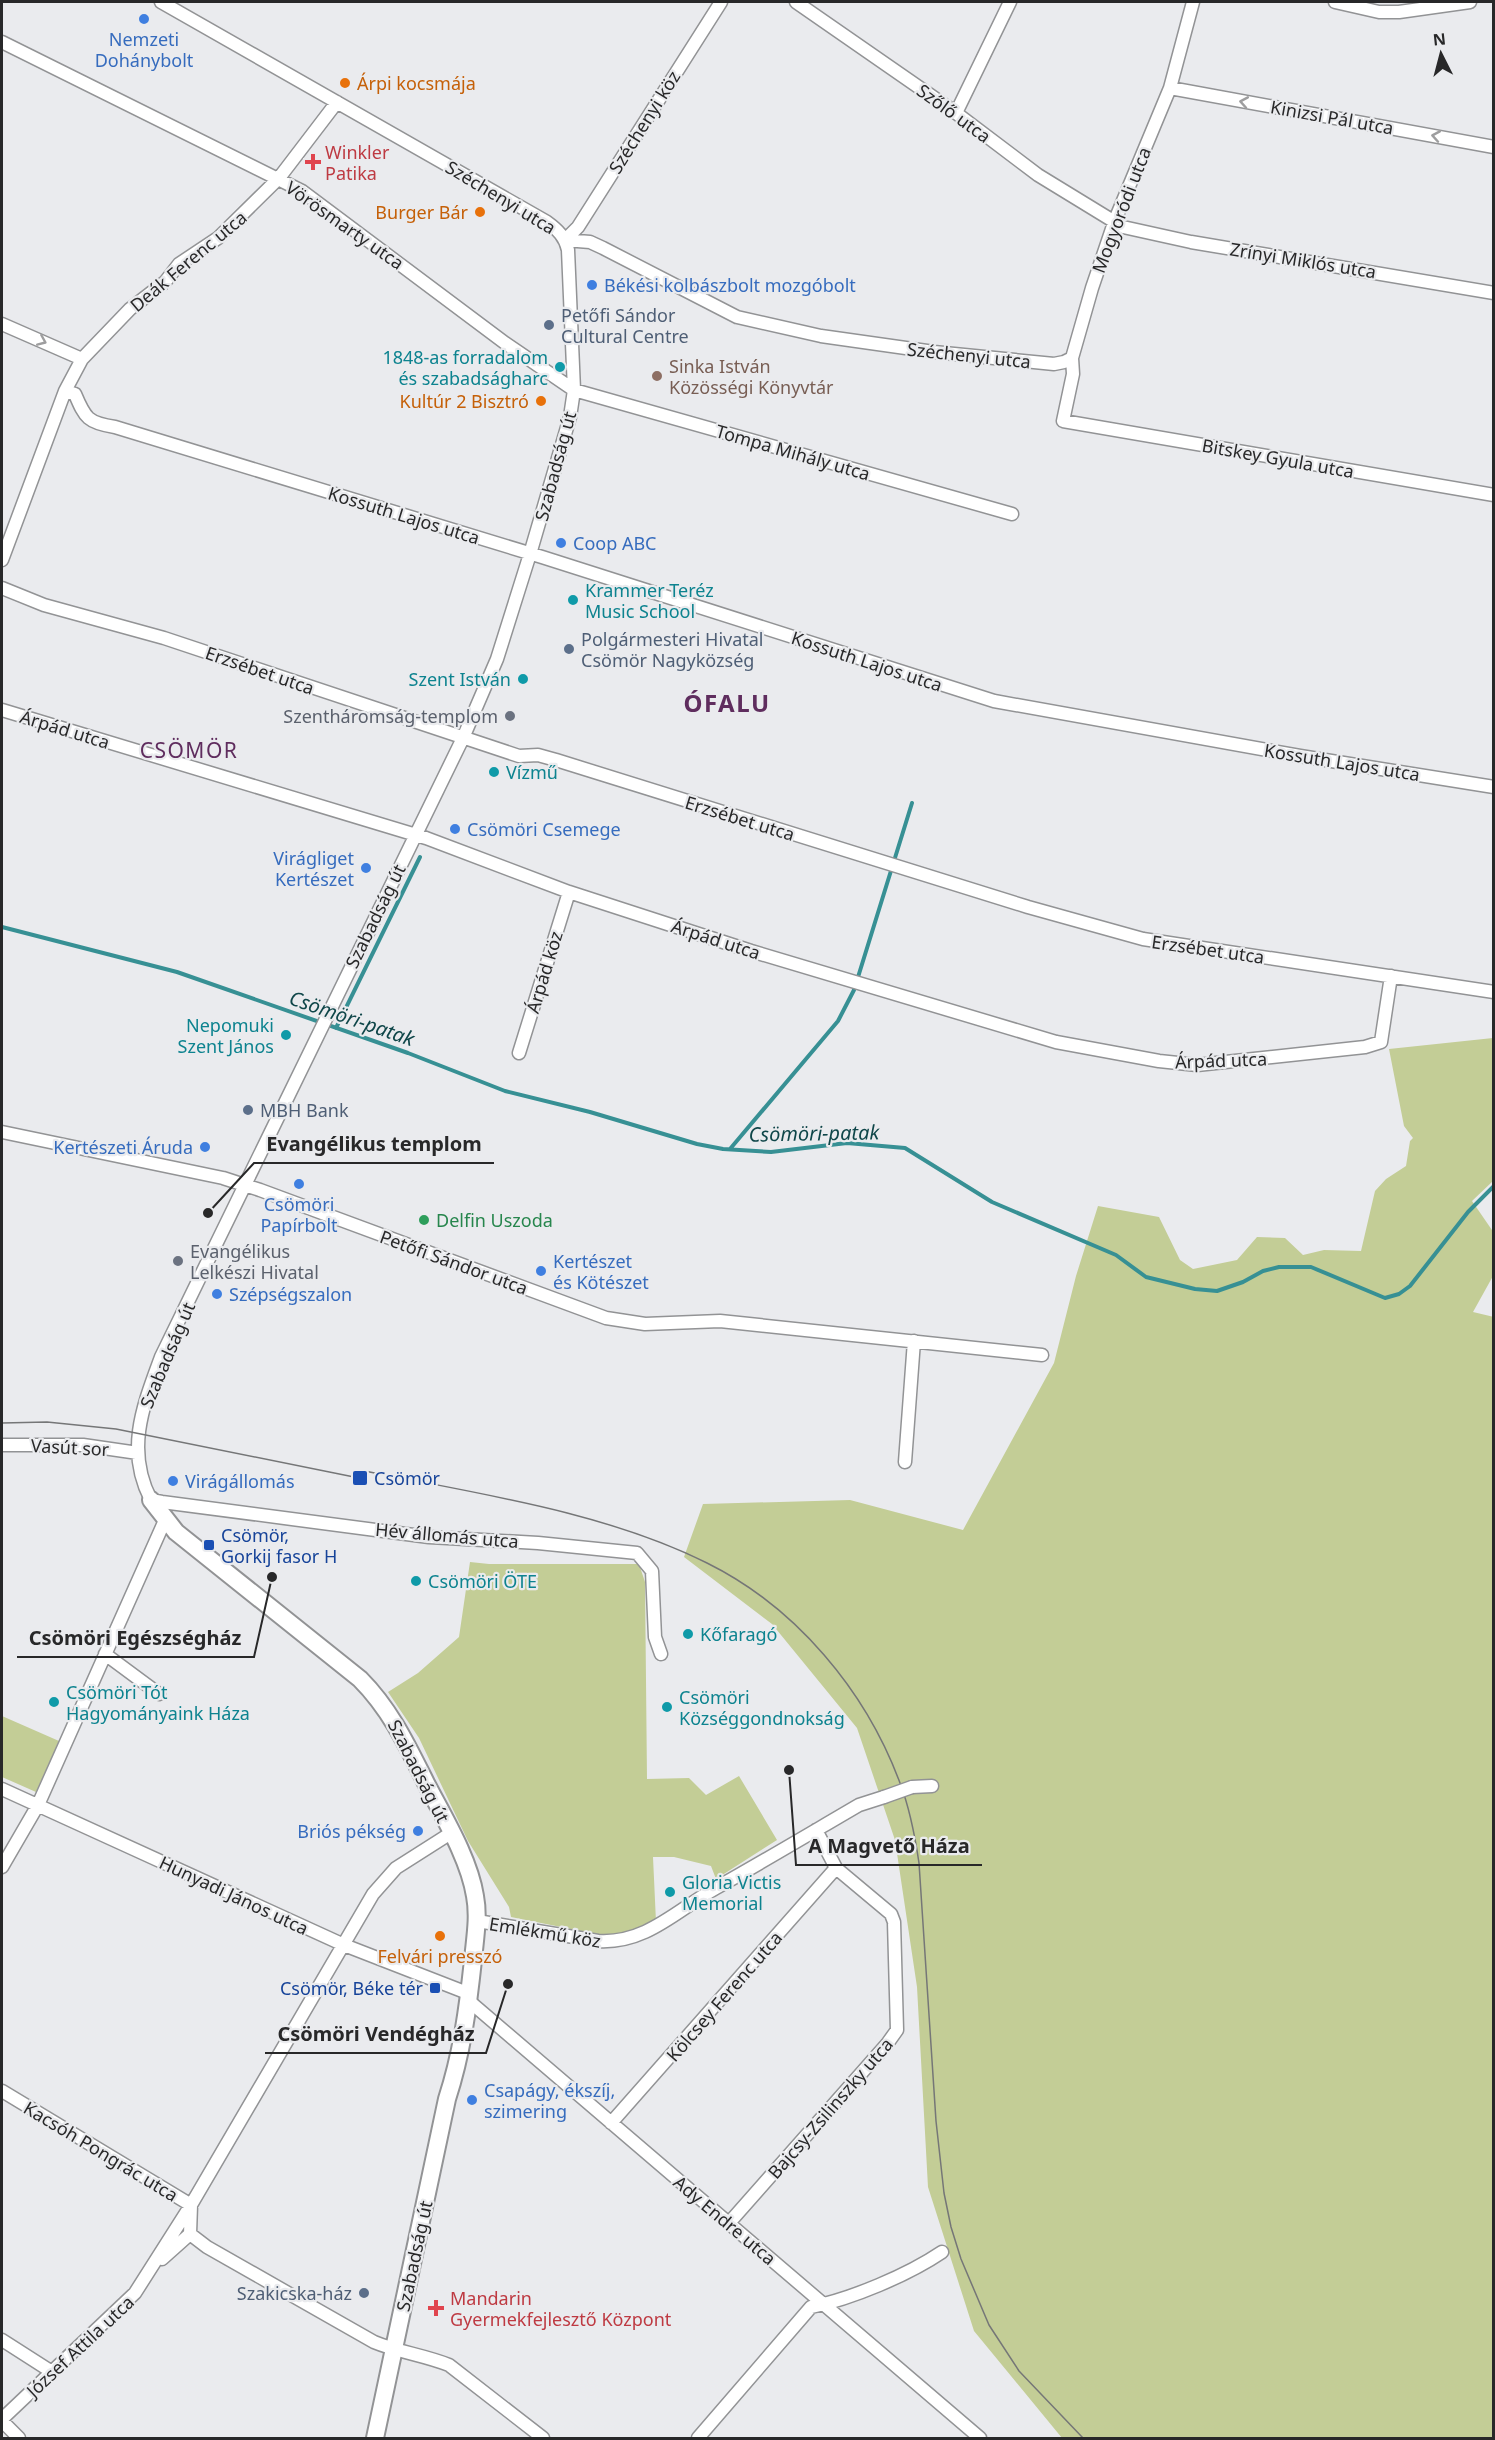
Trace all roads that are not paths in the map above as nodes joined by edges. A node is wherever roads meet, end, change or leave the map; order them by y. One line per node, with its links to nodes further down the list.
1 (161, 2): 10 (street, Széchenyi utca)
2 (721, 2): 15 (street, Széchenyi köz)
3 (796, 2): 11 (street, Szőlő utca)
4 (1010, 2): 11 (street)
5 (1193, 2): 9 (street, Mogyoródi utca)
6 (1335, 2): 7 (street)
7 (1470, 2)
8 (2, 42): 13 (street, Vörösmarty utca)
9 (1170, 88): 12 (street, Kinizsi Pál utca, one-way to 9); 14 (street, Mogyoródi utca)
10 (337, 102): 13 (street, Deák Ferenc utca); 15 (street, Széchenyi utca)
11 (956, 113): 14 (street, Szőlő utca)
12 (1494, 147)
13 (279, 178): 19 (street, Deák Ferenc utca); 20 (street, Vörösmarty utca)
14 (1115, 220): 16 (street, Zrínyi Miklós utca); 18 (street, Mogyoródi utca)
15 (566, 240): 18 (street, Széchenyi utca); 20 (street, Szabadság út)
16 (1494, 293)
17 (2, 324): 19 (street, one-way to 19)
18 (1072, 358): 22 (street, Mogyoródi utca)
19 (82, 359): 21 (street, Deák Ferenc utca)
20 (574, 390): 24 (street, Tompa Mihály utca); 25 (street, Szabadság út)
21 (64, 391): 25 (street, Kossuth Lajos utca); 26 (street, Deák Ferenc utca)
22 (1063, 421): 23 (street, Bitskey Gyula utca)
23 (1494, 495)
24 (1011, 514)
25 (530, 554): 29 (street, Szabadság út); 30 (street, Kossuth Lajos utca)
26 (2, 560)
27 (2, 588): 29 (street, Erzsébet utca)
28 (2, 710): 31 (street, Árpád utca)
29 (463, 738): 31 (street, Szabadság út); 33 (street, Erzsébet utca)
30 (1494, 787)
31 (414, 835): 32 (street, Árpád utca); 37 (street, Szabadság út)
32 (569, 892): 33 (street, Árpád utca); 35 (street, Árpád köz)
33 (1391, 976): 34 (street, Erzsébet utca)
34 (1494, 992)
35 (519, 1053)
36 (2, 1132): 37 (street, Petőfi Sándor utca)
37 (244, 1185): 38 (street, Petőfi Sándor utca); 41 (street, Szabadság út)
38 (914, 1341): 39 (street, Petőfi Sándor utca); 42 (street)
39 (1042, 1354)
40 (2, 1445): 41 (street, Vasút sor)
41 (138, 1452): 43 (street, Szabadság út)
42 (906, 1462)
43 (152, 1500): 44 (street, Szabadság út); 46 (street, Hév állomás utca)
44 (166, 1518): 45 (street); 52 (street, Szabadság út)
45 (105, 1654): 47 (street); 50 (street)
46 (661, 1654)
47 (159, 1694)
48 (932, 1786): 51 (street, Emlékmű köz, bridge)
49 (2, 1789): 50 (street, Hunyadi János utca)
50 (38, 1805): 53 (street); 56 (street, Hunyadi János utca)
51 (816, 1830): 54 (street, Bajcsy-Zsilinszky utca); 55 (street, Emlékmű köz)
52 (451, 1833): 55 (street, Szabadság út); 56 (street, József Attila utca)
53 (2, 1867)
54 (836, 1869): 59 (street, Kölcsey Ferenc utca); 61 (street, Bajcsy-Zsilinszky utca)
55 (477, 1921): 57 (street, Szabadság út)
56 (344, 1945): 57 (street, Hunyadi János utca); 60 (street, József Attila utca)
57 (470, 1997): 59 (street, Ady Endre utca); 67 (street, Szabadság út)
58 (2, 2091): 60 (street, Kacsóh Pongrác utca)
59 (611, 2123): 61 (street, Ady Endre utca)
60 (191, 2205): 62 (street, Kacsóh Pongrác utca); 64 (street, József Attila utca)
61 (729, 2223): 65 (street, Ady Endre utca)
62 (190, 2234): 64 (street, József Attila utca); 67 (street)
63 (942, 2252): 65 (street)
64 (152, 2267): 68 (street, József Attila utca)
65 (822, 2305): 73 (street); 74 (street, Ady Endre utca)
66 (2, 2340): 68 (street)
67 (394, 2350): 71 (street, Szabadság út); 72 (street)
68 (52, 2372): 69 (street, József Attila utca)
69 (2, 2420): 70 (street)
70 (19, 2439)
71 (375, 2439)
72 (543, 2439)
73 (698, 2439)
74 (980, 2439)

